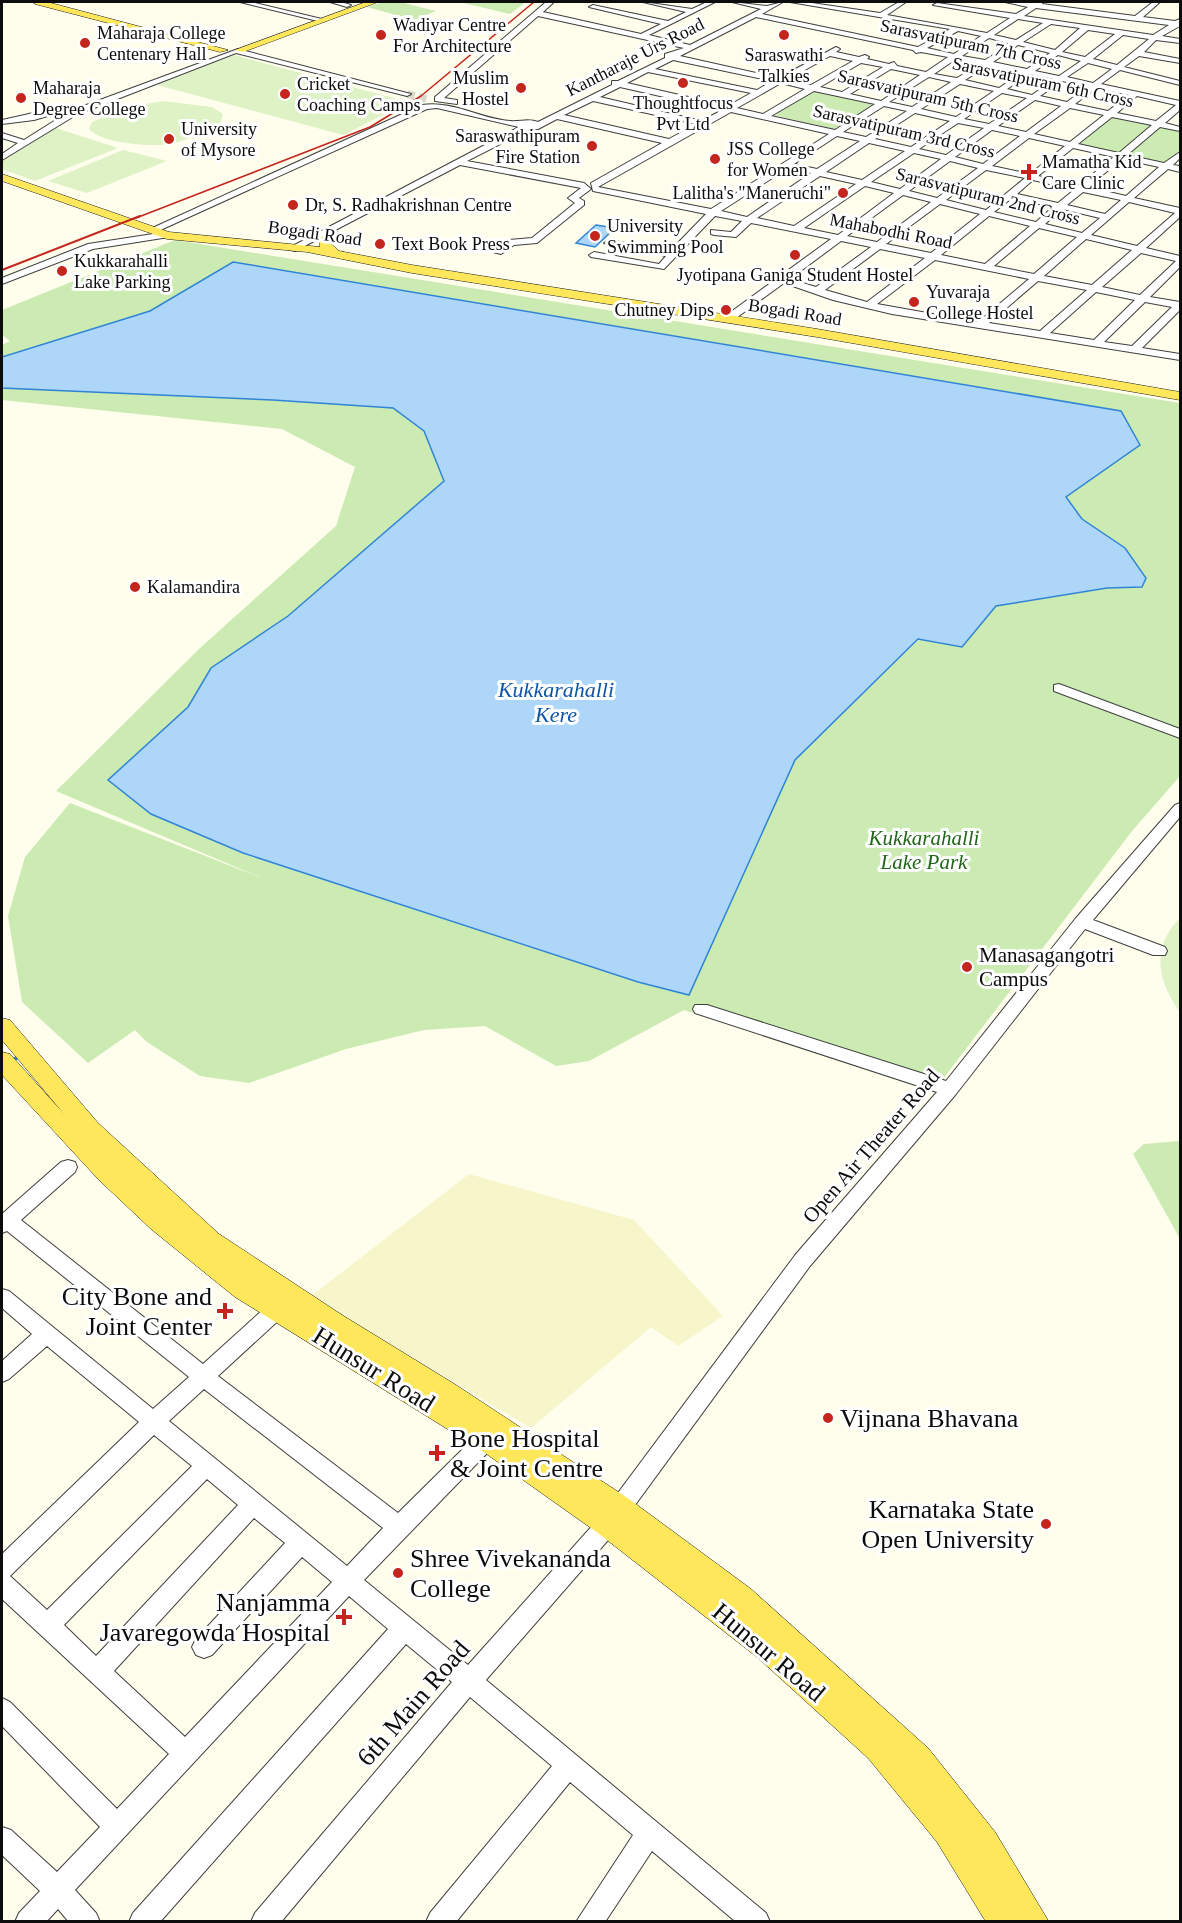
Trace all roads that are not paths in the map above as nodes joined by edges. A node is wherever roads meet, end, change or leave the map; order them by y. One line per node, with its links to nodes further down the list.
1 (38, 2): 61 (main road)
2 (52, 2): 61 (main road)
3 (244, 2): 30 (street)
4 (334, 2): 17 (street)
5 (373, 2): 30 (main road)
6 (550, 2): 25 (street)
7 (606, 2): 28 (street); 38 (street)
8 (646, 2): 24 (street)
9 (689, 2): 18 (street)
10 (735, 2): 21 (street)
11 (778, 2): 21 (street, Kantharaje Urs Road)
12 (794, 2): 20 (street)
13 (841, 2): 20 (street)
14 (903, 2): 27 (street)
15 (1005, 2): 19 (street)
16 (1157, 2): 32 (street)
17 (351, 3): 30 (main road)
18 (709, 3): 24 (street)
19 (1031, 4): 29 (street); 32 (street); 40 (street)
20 (832, 7): 27 (street)
21 (766, 8): 26 (street, Kantharaje Urs Road); 57 (street, Kantharaje Urs Road)
22 (934, 8): 23 (street); 31 (street); 34 (street)
23 (972, 10): 29 (street); 31 (street)
24 (693, 11): 28 (street)
25 (537, 13): 33 (street); 110 (street)
26 (755, 15): 43 (street, Kantharaje Urs Road); 51 (street, Sarasvatipuram 7th Cross)
27 (884, 15): 34 (street)
28 (681, 17): 38 (street)
29 (1012, 17): 37 (street); 39 (street); 49 (street)
30 (317, 18): 61 (main road)
31 (961, 18): 41 (street)
32 (1137, 18): 40 (street)
33 (565, 19): 44 (street); 50 (street)
34 (911, 19): 35 (street)
35 (926, 22): 41 (street); 47 (street)
36 (984, 22): 39 (street)
37 (1049, 22): 42 (street); 56 (street)
38 (668, 24): 44 (street)
39 (996, 24): 49 (street)
40 (1179, 24): 53 (street)
41 (953, 27): 49 (street); 60 (street)
42 (1086, 27): 48 (street); 62 (street)
43 (726, 29): 46 (street); 68 (street, Kantharaje Urs Road)
44 (655, 30): 50 (street)
45 (881, 30): 51 (street)
46 (739, 32)
47 (908, 32)
48 (1122, 32): 53 (street); 72 (street)
49 (985, 35): 56 (street); 66 (street); 69 (street)
50 (642, 36): 57 (street)
51 (862, 37): 55 (street, Sarasvatipuram 7th Cross); 63 (street)
52 (899, 37): 55 (street)
53 (1153, 39): 54 (street); 58 (street); 64 (street)
54 (1180, 41)
55 (890, 42): 59 (street); 60 (street, Sarasvatipuram 7th Cross)
56 (1020, 43): 62 (street); 74 (street)
57 (687, 46): 68 (street, Kantharaje Urs Road)
58 (1180, 46)
59 (880, 48)
60 (920, 49): 66 (street, Sarasvatipuram 7th Cross); 67 (street)
61 (231, 50): 91 (street); 101 (street); 123 (street)
62 (1057, 52): 72 (street); 78 (street)
63 (828, 53): 70 (street, Sarasvatipuram 6th Cross); 82 (street)
64 (1138, 53): 73 (street); 76 (street)
65 (870, 54): 70 (street)
66 (947, 54): 69 (street, Sarasvatipuram 7th Cross); 79 (street)
67 (910, 55)
68 (671, 56): 77 (street, Kantharaje Urs Road); 82 (street, Sarasvatipuram 5th Cross); 85 (street, Kantharaje Urs Road)
69 (957, 56): 74 (street, Sarasvatipuram 7th Cross); 80 (street)
70 (860, 60): 75 (street, Sarasvatipuram 6th Cross); 87 (street)
71 (900, 60): 75 (street)
72 (1088, 60): 76 (street); 81 (street)
73 (1180, 61)
74 (988, 63): 78 (street, Sarasvatipuram 7th Cross); 83 (street)
75 (890, 66): 79 (street, Sarasvatipuram 6th Cross); 92 (street)
76 (1117, 67): 84 (street); 86 (street)
77 (648, 70): 85 (street, Kantharaje Urs Road); 89 (street)
78 (1028, 71): 81 (street, Sarasvatipuram 7th Cross); 88 (street)
79 (918, 72): 80 (street, Sarasvatipuram 6th Cross); 96 (street)
80 (928, 75): 83 (street, Sarasvatipuram 6th Cross); 97 (street)
81 (1062, 78): 86 (street, Sarasvatipuram 7th Cross); 93 (street)
82 (779, 80): 87 (street, Sarasvatipuram 5th Cross); 89 (street)
83 (959, 81): 88 (street, Sarasvatipuram 6th Cross); 102 (street)
84 (1180, 82)
85 (617, 83): 94 (street, Kantharaje Urs Road); 100 (street, Sarasvatipuram 3rd Cross); 110 (street, Kantharaje Urs Road)
86 (1095, 85): 90 (street, Sarasvatipuram 7th Cross); 99 (street)
87 (813, 87): 92 (street, Sarasvatipuram 5th Cross); 105 (street)
88 (999, 90): 93 (street, Sarasvatipuram 6th Cross); 106 (street)
89 (756, 92): 100 (street)
90 (1136, 93): 98 (street, Sarasvatipuram 7th Cross); 103 (street)
91 (407, 94)
92 (844, 94): 96 (street, Sarasvatipuram 5th Cross)
93 (1034, 97): 99 (street, Sarasvatipuram 6th Cross); 111 (street)
94 (592, 98): 104 (street, Kantharaje Urs Road); 108 (street)
95 (429, 100): 110 (street)
96 (871, 100): 97 (street, Sarasvatipuram 5th Cross)
97 (884, 103): 102 (street, Sarasvatipuram 5th Cross); 113 (street)
98 (1180, 104): 109 (street)
99 (1068, 105): 103 (street, Sarasvatipuram 6th Cross); 115 (street)
100 (729, 107): 105 (street, Sarasvatipuram 3rd Cross); 108 (street)
101 (64, 108): 107 (street); 117 (street)
102 (915, 110): 106 (street, Sarasvatipuram 5th Cross); 116 (street)
103 (1110, 114): 109 (street, Sarasvatipuram 6th Cross); 119 (street)
104 (556, 116): 110 (street, Kantharaje Urs Road); 118 (street)
105 (765, 116): 113 (street, Sarasvatipuram 3rd Cross)
106 (956, 119): 111 (street, Sarasvatipuram 5th Cross); 120 (street)
107 (2, 122)
108 (702, 123): 118 (street)
109 (1159, 124): 112 (street, Sarasvatipuram 6th Cross); 122 (street)
110 (529, 125): 125 (street, Kantharaje Urs Road); 149 (street)
111 (991, 127): 115 (street, Sarasvatipuram 5th Cross); 124 (street)
112 (1180, 129)
113 (837, 132): 116 (street, Sarasvatipuram 3rd Cross); 126 (street)
114 (2, 135): 117 (street)
115 (1027, 135): 119 (street, Sarasvatipuram 5th Cross); 127 (street)
116 (868, 139): 120 (street, Sarasvatipuram 3rd Cross); 130 (street)
117 (22, 142): 123 (street)
118 (669, 142): 134 (street)
119 (1072, 145): 122 (street, Sarasvatipuram 5th Cross); 132 (street)
120 (912, 149): 124 (street, Sarasvatipuram 3rd Cross); 133 (street)
121 (1180, 154): 128 (street)
122 (1120, 155): 128 (street, Sarasvatipuram 5th Cross); 135 (street)
123 (2, 156)
124 (949, 158): 127 (street, Sarasvatipuram 3rd Cross); 136 (street)
125 (461, 163): 134 (street, Mahabodhi Road); 139 (street, Kantharaje Urs Road)
126 (787, 165): 130 (street, Sarasvatipuram 2nd Cross); 142 (street)
127 (984, 166): 132 (street, Sarasvatipuram 3rd Cross); 140 (street)
128 (1166, 166): 129 (street, Sarasvatipuram 5th Cross); 138 (street)
129 (1180, 169)
130 (819, 172): 133 (street, Sarasvatipuram 2nd Cross); 146 (street)
131 (2, 177): 149 (main road, Bogadi Road)
132 (1033, 177): 135 (street, Sarasvatipuram 3rd Cross); 137 (street)
133 (862, 183): 136 (street, Sarasvatipuram 2nd Cross); 148 (street)
134 (590, 187): 142 (street, Mahabodhi Road); 160 (street)
135 (1081, 188): 138 (street, Sarasvatipuram 3rd Cross); 141 (street)
136 (903, 193): 140 (street, Sarasvatipuram 2nd Cross); 154 (street)
137 (1011, 195): 141 (street); 144 (street)
138 (1128, 199): 143 (street, Sarasvatipuram 3rd Cross); 145 (street)
139 (390, 201): 151 (street, Kantharaje Urs Road); 157 (street, Kantharaje Urs Road)
140 (938, 201): 144 (street, Sarasvatipuram 2nd Cross); 158 (street)
141 (1059, 207): 145 (street); 147 (street)
142 (713, 212): 146 (street, Mahabodhi Road); 163 (street)
143 (1180, 212): 159 (street)
144 (988, 213): 147 (street, Sarasvatipuram 2nd Cross); 164 (street)
145 (1107, 217): 153 (street)
146 (750, 219): 148 (street, Mahabodhi Road); 150 (street)
147 (1037, 225): 153 (street, Sarasvatipuram 2nd Cross); 167 (street)
148 (798, 229): 154 (street, Mahabodhi Road); 155 (street)
149 (153, 230): 152 (main road, Bogadi Road)
150 (714, 232)
151 (333, 233): 157 (street, Kantharaje Urs Road); 161 (main road)
152 (166, 235): 157 (main road, Bogadi Road); 170 (street)
153 (1084, 236): 159 (street, Sarasvatipuram 2nd Cross); 168 (street)
154 (841, 238): 158 (street, Mahabodhi Road); 169 (street)
155 (784, 241)
156 (609, 243): 163 (street)
157 (299, 246): 161 (main road, Bogadi Road); 166 (main road, Bogadi Road)
158 (880, 246): 164 (street, Mahabodhi Road); 172 (street)
159 (1139, 249): 165 (street, Sarasvatipuram 2nd Cross); 171 (street)
160 (498, 252)
161 (334, 253): 166 (main road, Bogadi Road)
162 (594, 255): 163 (street)
163 (674, 255)
164 (934, 256): 167 (street, Mahabodhi Road); 174 (street)
165 (1180, 261): 173 (street)
166 (402, 267): 176 (main road, Bogadi Road)
167 (987, 267): 168 (street, Mahabodhi Road)
168 (1037, 277): 171 (street, Mahabodhi Road); 177 (street)
169 (784, 280): 172 (street); 176 (street)
170 (2, 281)
171 (1094, 289): 173 (street, Mahabodhi Road); 178 (street)
172 (816, 292): 174 (street)
173 (1143, 298): 175 (street, Mahabodhi Road); 179 (street)
174 (868, 306): 177 (street)
175 (1180, 306): 181 (street)
176 (728, 319): 183 (main road, Bogadi Road)
177 (982, 324): 178 (street)
178 (1043, 334): 179 (street)
179 (1096, 343): 181 (street)
180 (1180, 344): 182 (street)
181 (1135, 349): 182 (street)
182 (1178, 356)
183 (1180, 395)
184 (1059, 688): 185 (street)
185 (1180, 734)
186 (1180, 808): 187 (street, Open Air Theater Road)
187 (1082, 922): 188 (street); 192 (street, Open Air Theater Road)
188 (1159, 951)
189 (701, 1009): 192 (street)
190 (2, 1026): 191 (main road, Hunsur Road)
191 (12, 1059): 196 (main road, Hunsur Road)
192 (950, 1089): 204 (street, Open Air Theater Road)
193 (68, 1167): 194 (street)
194 (4, 1222): 199 (street)
195 (2, 1299): 197 (street)
196 (285, 1303): 199 (street); 201 (main road, Hunsur Road); 204 (main road)
197 (46, 1334): 198 (street); 200 (street)
198 (2, 1373)
199 (204, 1377): 200 (street); 205 (street)
200 (153, 1422): 202 (street); 207 (street)
201 (487, 1439): 204 (main road, Hunsur Road); 205 (street)
202 (207, 1465): 203 (street); 210 (street)
203 (253, 1503): 206 (street); 213 (street)
204 (614, 1516): 214 (street, 6th Main Road); 229 (main road, Hunsur Road); 230 (main road)
205 (399, 1527): 208 (street)
206 (301, 1542): 208 (street); 212 (street)
207 (2, 1569)
208 (348, 1581): 211 (street); 216 (street)
209 (2, 1584): 210 (street)
210 (47, 1626): 213 (street)
211 (405, 1628): 214 (street); 224 (street)
212 (204, 1647)
213 (97, 1672): 216 (street)
214 (469, 1680): 217 (street); 225 (street, 6th Main Road)
215 (2, 1710): 218 (street)
216 (185, 1754): 218 (street)
217 (569, 1764): 219 (street); 226 (street)
218 (116, 1826): 221 (street)
219 (650, 1832): 227 (street); 228 (street)
220 (2, 1839): 221 (street)
221 (57, 1889): 222 (street); 223 (street)
222 (28, 1922)
223 (87, 1922)
224 (142, 1922)
225 (264, 1922)
226 (440, 1922)
227 (589, 1922)
228 (757, 1922)
229 (1005, 1922)
230 (1033, 1922)

